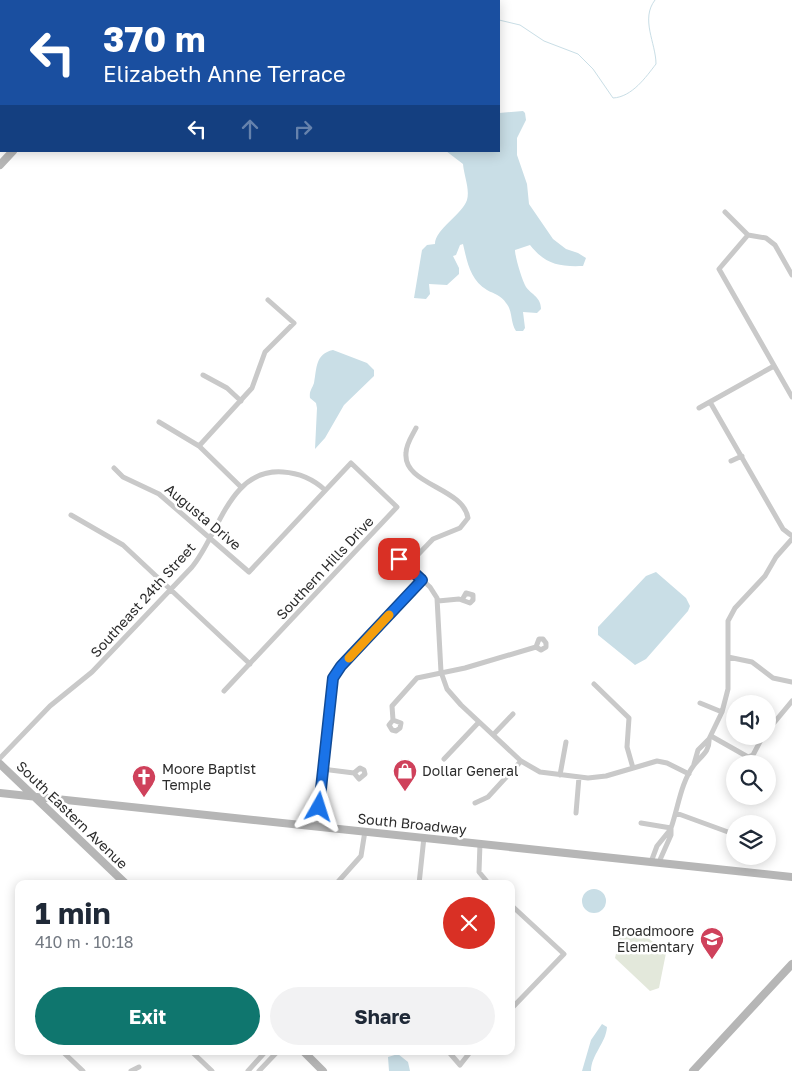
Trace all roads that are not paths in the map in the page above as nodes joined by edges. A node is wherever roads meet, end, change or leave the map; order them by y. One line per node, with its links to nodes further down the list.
1 (12, 152): 2 (street)
2 (0, 165)
3 (725, 212): 4 (street)
4 (748, 235): 5 (street); 7 (street)
5 (792, 273)
6 (268, 300): 10 (street)
7 (774, 366): 9 (street); 11 (street)
8 (203, 375): 10 (street)
9 (792, 397)
10 (241, 401): 15 (street)
11 (710, 402): 12 (street); 16 (street)
12 (699, 408)
13 (159, 422): 15 (street)
14 (416, 428): 25 (street)
15 (199, 446): 19 (street)
16 (742, 456): 17 (street); 22 (street)
17 (731, 461)
18 (114, 468): 23 (street, Augusta Drive)
19 (241, 487): 20 (street, Southeast 24th Street); 23 (street, Southeast 24th Street)
20 (325, 490): 23 (street, Augusta Drive); 32 (street, Southern Hills Drive)
21 (71, 515): 27 (street)
22 (792, 538): 31 (street)
23 (210, 539): 27 (street, Southeast 24th Street)
24 (399, 559): 25 (street)
25 (407, 566): 26 (street)
26 (422, 580): 29 (street); 54 (street)
27 (170, 589): 32 (street); 48 (street, Southeast 24th Street)
28 (462, 600): 29 (street)
29 (438, 602): 33 (street)
30 (536, 647): 33 (street)
31 (728, 657): 34 (street); 39 (street)
32 (250, 664): 36 (street, Southern Hills Drive)
33 (441, 672): 41 (street); 43 (street)
34 (792, 682)
35 (594, 684): 53 (street)
36 (224, 691)
37 (792, 701): 42 (street)
38 (700, 703): 39 (street)
39 (722, 712): 45 (street)
40 (513, 714): 44 (street)
41 (393, 720)
42 (776, 720)
43 (479, 722): 44 (street); 49 (street)
44 (493, 735): 50 (street)
45 (710, 738): 47 (street); 52 (street); 52 (street)
46 (566, 742): 57 (street)
47 (744, 755)
48 (0, 758)
49 (444, 759)
50 (521, 762): 57 (street); 61 (street)
51 (0, 764): 60 (street, South Eastern Avenue)
52 (694, 764): 56 (street)
53 (633, 768): 56 (street); 58 (street)
54 (322, 769): 55 (street); 65 (street)
55 (354, 773)
56 (689, 774): 63 (street)
57 (560, 775): 58 (street)
58 (579, 777): 62 (street)
59 (0, 793): 60 (street, South Broadway)
60 (35, 797): 65 (street, South Broadway); 73 (street, South Eastern Avenue)
61 (475, 803)
62 (576, 813)
63 (676, 813): 66 (street); 68 (street)
64 (642, 823): 66 (street)
65 (316, 826): 67 (street, South Broadway)
66 (670, 829): 71 (street); 71 (street)
67 (365, 831): 69 (street, South Broadway); 74 (street)
68 (726, 831)
69 (424, 838): 70 (street, South Broadway); 75 (street)
70 (480, 844): 71 (street, South Broadway); 76 (street)
71 (655, 862): 72 (street, South Broadway)
72 (792, 877)
73 (122, 880)
74 (340, 880)
75 (419, 880)
76 (486, 880)
77 (515, 909): 79 (street)
78 (792, 964): 94 (street)
79 (515, 1005)
80 (68, 1055): 88 (street)
81 (195, 1055): 90 (street)
82 (262, 1055): 91 (street)
83 (274, 1055): 92 (street)
84 (313, 1055): 93 (street)
85 (451, 1055): 86 (street)
86 (468, 1055)
87 (139, 1066): 89 (street)
88 (83, 1071)
89 (131, 1071)
90 (212, 1071)
91 (248, 1071)
92 (259, 1071)
93 (324, 1071)
94 (693, 1071)

